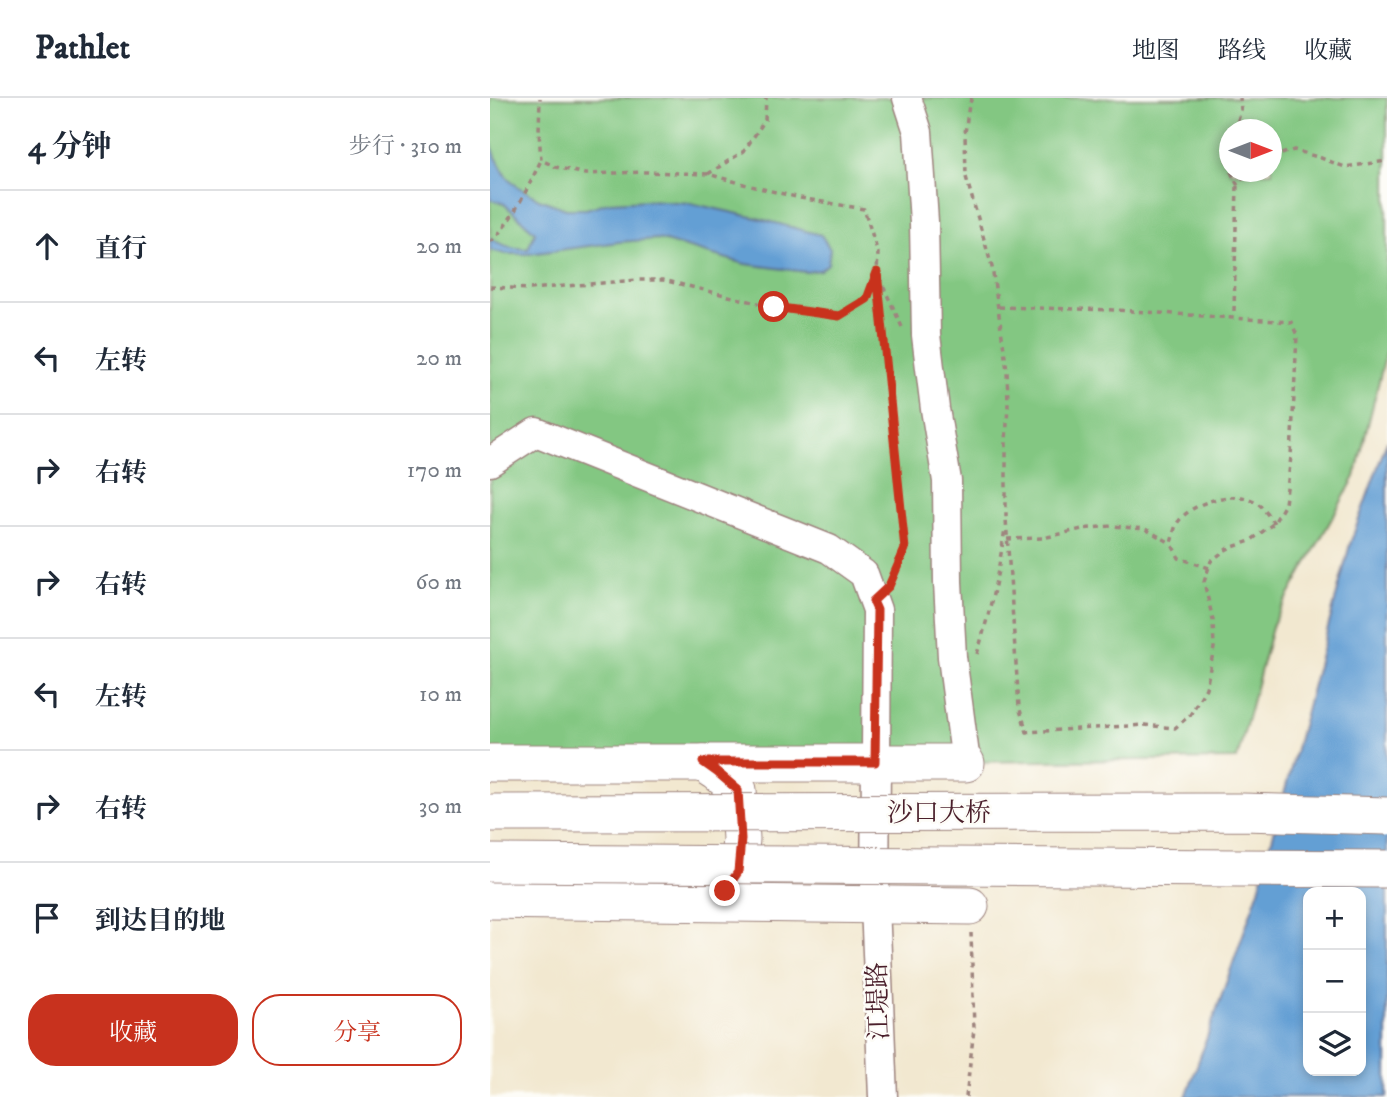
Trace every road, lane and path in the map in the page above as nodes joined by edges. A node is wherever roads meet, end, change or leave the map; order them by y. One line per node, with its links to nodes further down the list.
1 (540, 98): 8 (path)
2 (766, 98): 10 (path)
3 (907, 98): 29 (street)
4 (972, 98): 16 (path)
5 (1240, 98): 6 (path)
6 (1238, 119)
7 (1282, 153): 9 (path)
8 (541, 160): 10 (path); 13 (path)
9 (1387, 161)
10 (708, 174): 14 (path)
11 (1239, 182): 12 (path)
12 (1237, 184): 17 (path)
13 (490, 242)
14 (877, 272): 15 (path); 24 (path)
15 (490, 287)
16 (999, 307): 19 (path); 20 (path)
17 (1234, 312)
18 (490, 462): 24 (street, 江堤路)
19 (1006, 519): 21 (path); 25 (path)
20 (1274, 523): 22 (path); 23 (path)
21 (1007, 538): 22 (path); 23 (path)
22 (1171, 543): 23 (path)
23 (1209, 568)
24 (873, 601): 28 (street, 江堤路)
25 (974, 662)
26 (490, 762): 27 (main road)
27 (703, 762): 28 (main road); 35 (main road)
28 (875, 762): 29 (main road); 36 (street, 江堤路)
29 (966, 762)
30 (490, 813): 31 (main road, 沙口大桥, bridge)
31 (1387, 816)
32 (490, 863): 33 (main road, 沙口大桥, bridge)
33 (1387, 869)
34 (490, 900): 35 (main road)
35 (696, 903): 36 (main road)
36 (875, 905): 37 (main road); 38 (street, 江堤路)
37 (970, 906)
38 (883, 1097)

